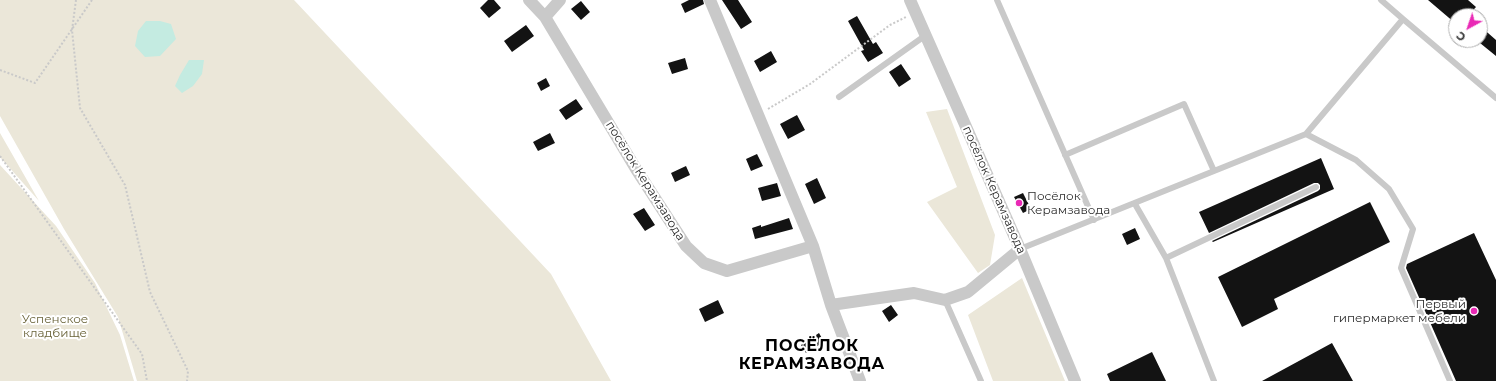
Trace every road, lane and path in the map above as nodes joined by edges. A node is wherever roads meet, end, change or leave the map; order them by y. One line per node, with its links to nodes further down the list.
1 (76, 0): 12 (path)
2 (92, 0): 12 (path)
3 (529, 0): 10 (street, посёлок Керамзавода)
4 (560, 0): 10 (street)
5 (710, 0): 17 (street)
6 (910, 0): 9 (street, посёлок Керамзавода)
7 (997, 0): 19 (lane)
8 (1381, 0): 11 (lane)
9 (916, 12): 13 (street, посёлок Керамзавода); 17 (path)
10 (545, 17): 25 (street, посёлок Керамзавода)
11 (1403, 19): 16 (lane); 18 (lane)
12 (72, 30): 14 (path); 31 (path)
13 (926, 35): 15 (lane); 26 (street, посёлок Керамзавода)
14 (0, 70)
15 (839, 97)
16 (1496, 98)
17 (759, 115): 25 (street)
18 (1306, 134): 21 (lane); 36 (lane)
19 (1065, 155): 21 (lane); 24 (lane)
20 (0, 156): 30 (path)
21 (1214, 171): 23 (lane)
22 (1316, 187): 27 (lane)
23 (1135, 204): 24 (lane); 27 (lane)
24 (1094, 220): 26 (lane)
25 (813, 246): 29 (street)
26 (1020, 249): 28 (street); 34 (street, посёлок Керамзавода)
27 (1166, 258): 35 (lane)
28 (945, 300): 29 (street); 33 (lane)
29 (831, 304): 32 (street)
30 (147, 381)
31 (187, 381)
32 (860, 381)
33 (981, 381)
34 (1075, 381)
35 (1214, 381)
36 (1450, 381)

